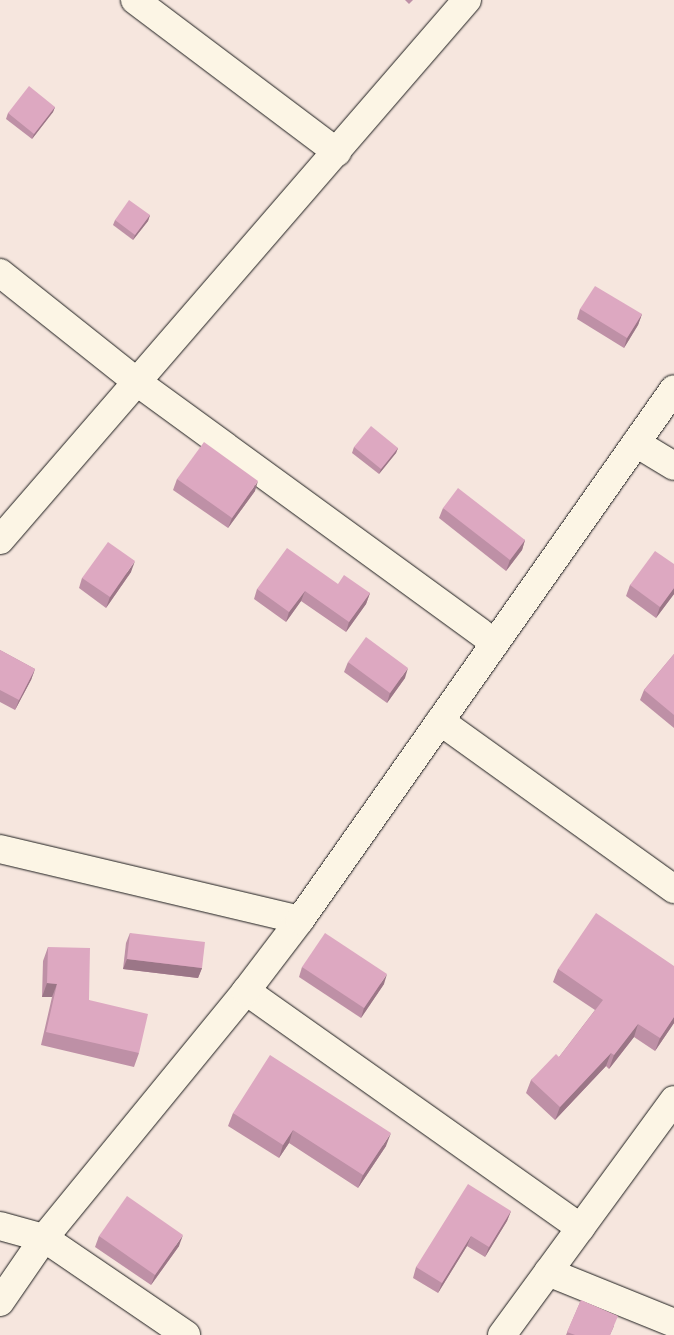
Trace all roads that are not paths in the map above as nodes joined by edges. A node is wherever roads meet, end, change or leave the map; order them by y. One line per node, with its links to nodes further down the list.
1 (135, 0): 3 (street)
2 (467, 0): 3 (street)
3 (337, 152): 5 (street)
4 (0, 273): 5 (street)
5 (137, 382): 9 (street); 10 (street)
6 (674, 389): 7 (street)
7 (636, 443): 8 (street); 10 (street)
8 (674, 466)
9 (0, 540)
10 (495, 642): 11 (street)
11 (440, 721): 13 (street); 14 (street)
12 (0, 849): 14 (street)
13 (674, 889)
14 (300, 920): 15 (street)
15 (246, 991): 18 (street); 19 (street)
16 (674, 1100): 18 (street)
17 (0, 1226): 19 (street)
18 (581, 1228): 20 (street)
19 (44, 1238): 21 (street); 23 (street)
20 (548, 1272): 22 (street); 24 (street)
21 (0, 1302)
22 (674, 1322)
23 (186, 1335)
24 (502, 1335)

